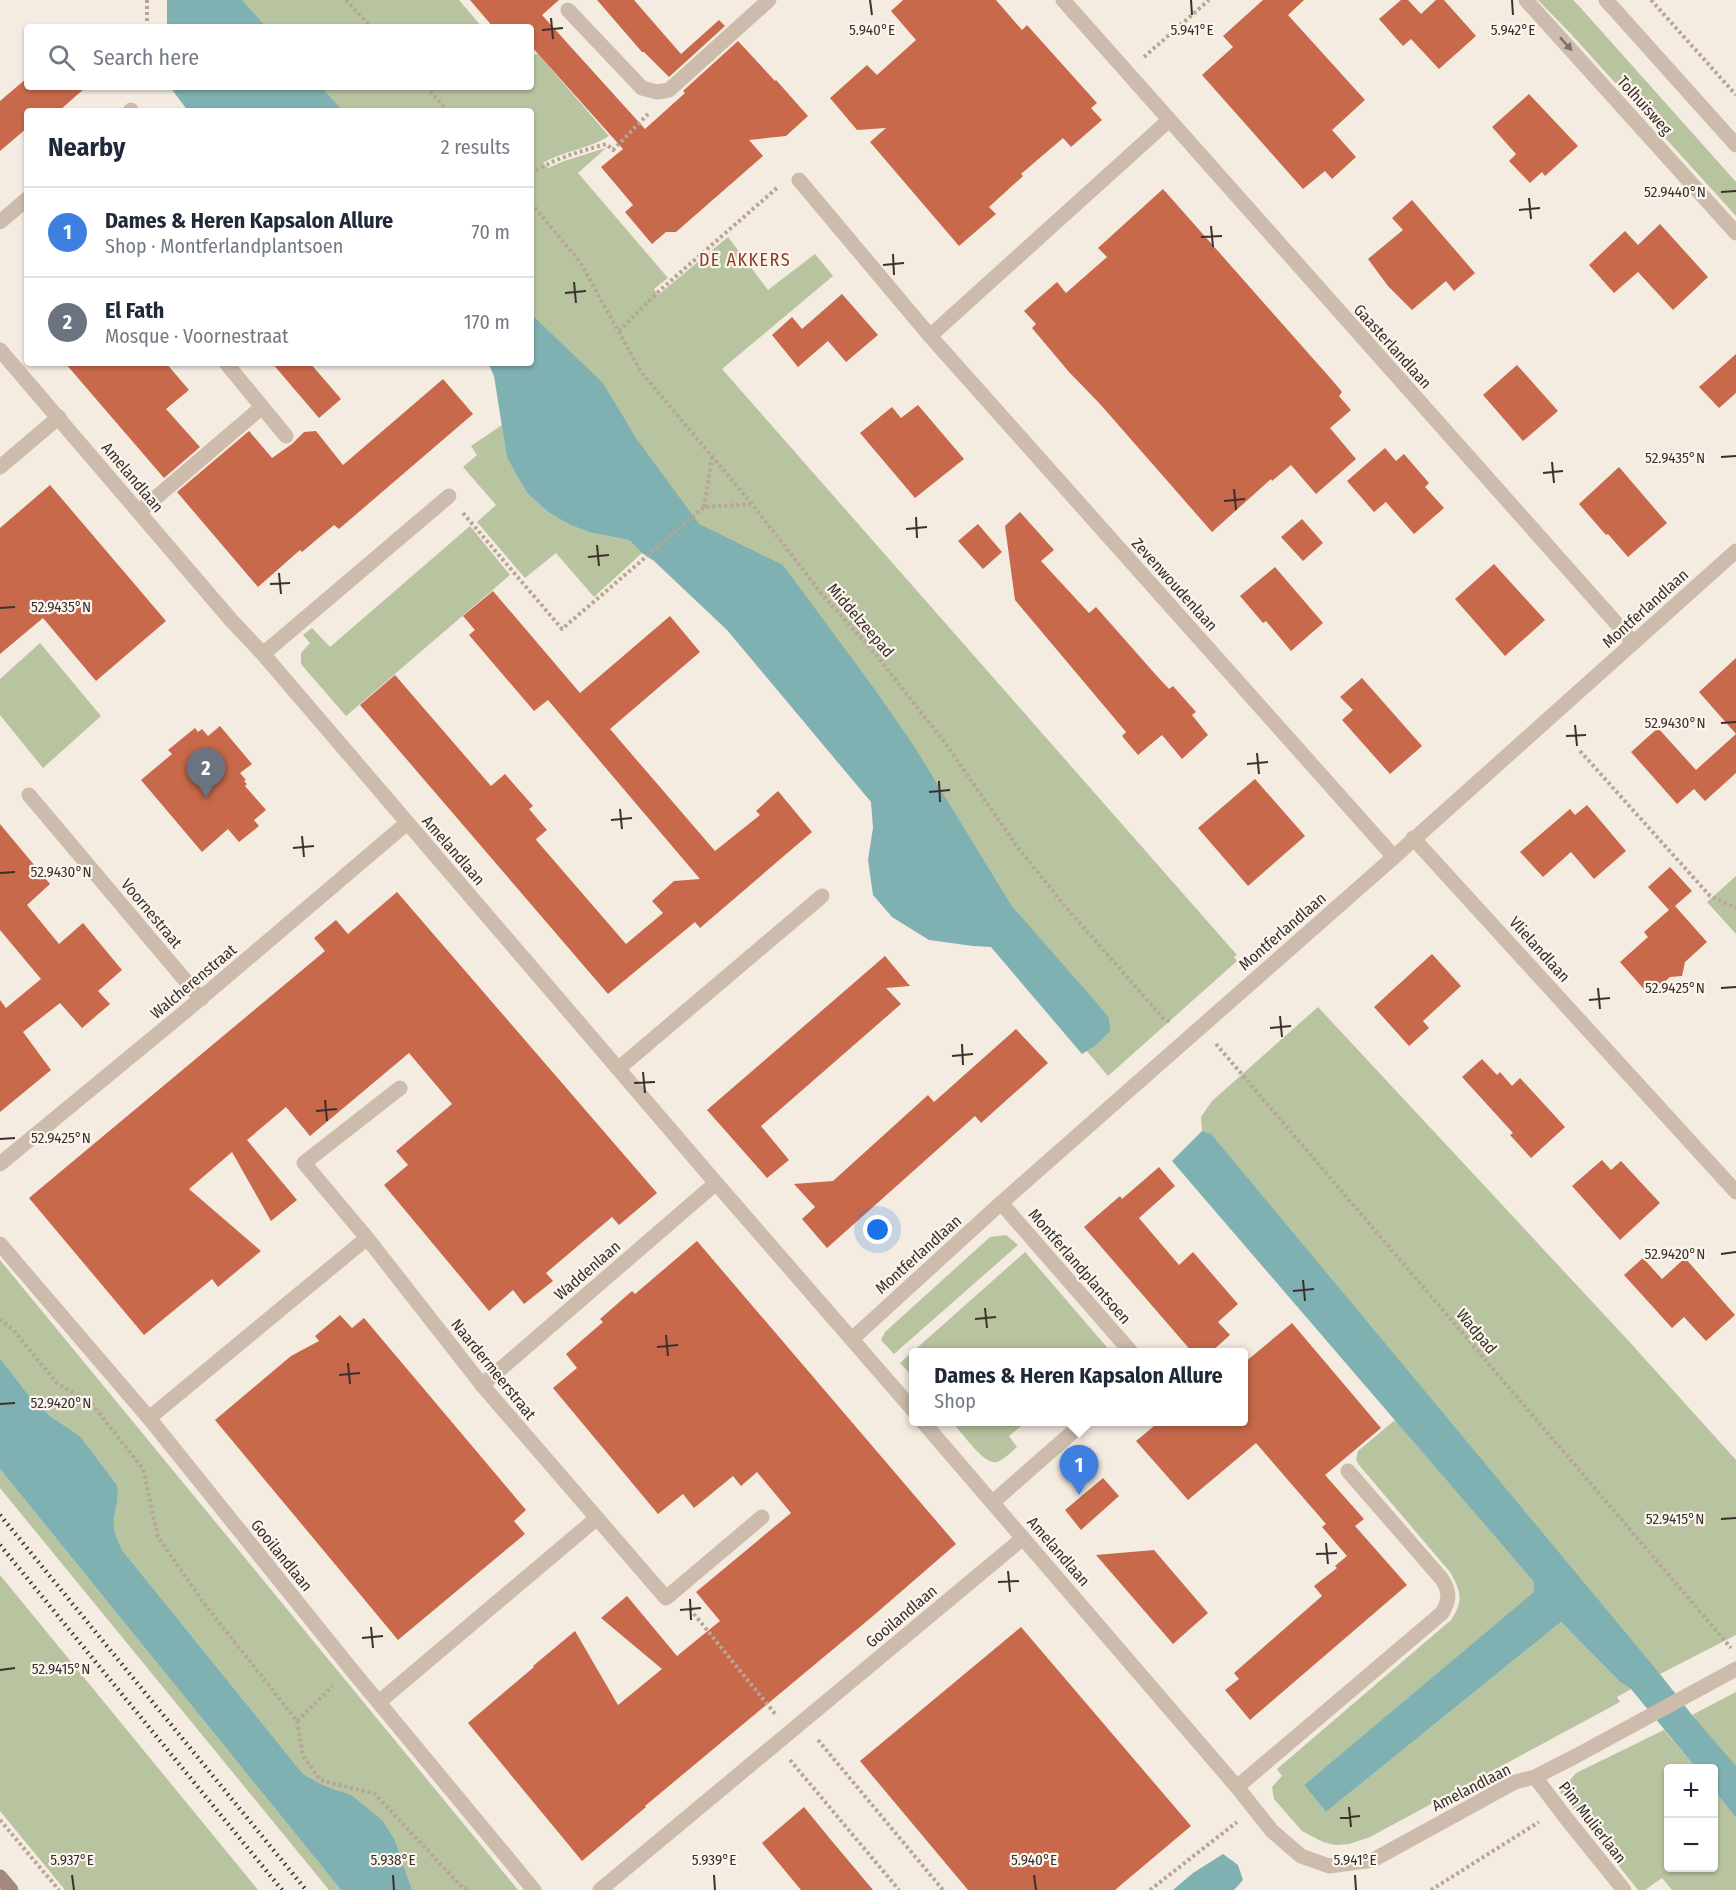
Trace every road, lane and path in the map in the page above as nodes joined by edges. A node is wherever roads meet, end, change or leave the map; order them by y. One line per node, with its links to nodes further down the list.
1 (147, 0): 10 (path)
2 (346, 0): 11 (path)
3 (769, 0): 14 (street)
4 (1063, 0): 12 (street, Gaasterlandlaan)
5 (1209, 0): 12 (path)
6 (1526, 0): 24 (street, Tolhuisweg, one-way to 24)
7 (1606, 0): 18 (street)
8 (1651, 0): 15 (path)
9 (567, 10): 14 (street)
10 (147, 24)
11 (368, 24)
12 (1126, 73): 17 (street, Gaasterlandlaan)
13 (429, 90): 16 (path)
14 (657, 92): 19 (path)
15 (1736, 95)
16 (445, 108)
17 (1168, 121): 26 (street); 39 (street, Gaasterlandlaan)
18 (1736, 145)
19 (534, 172)
20 (799, 180): 25 (path); 26 (street, Zevenwoudenlaan)
21 (24, 202): 23 (street)
22 (534, 208): 25 (path, Middelzeepad)
23 (0, 222)
24 (1736, 233)
25 (619, 331): 32 (path, Middelzeepad)
26 (930, 336): 45 (street, Zevenwoudenlaan)
27 (0, 350): 30 (street, Amelandlaan)
28 (228, 366): 29 (street)
29 (262, 407): 31 (street); 37 (street)
30 (59, 417): 33 (street); 37 (street, Amelandlaan)
31 (286, 436)
32 (712, 457): 35 (path, Middelzeepad); 36 (path)
33 (0, 467)
34 (449, 496): 36 (path); 40 (street)
35 (752, 504): 36 (path); 49 (path, Middelzeepad)
36 (704, 507)
37 (139, 512): 40 (street, Amelandlaan)
38 (1736, 551): 39 (street, Montferlandlaan)
39 (1633, 642): 44 (street, Montferlandlaan)
40 (263, 654): 43 (street, Amelandlaan)
41 (1580, 751): 47 (path)
42 (29, 795): 48 (street, Voornestraat)
43 (407, 823): 48 (street, Walcherenstraat); 50 (street, Amelandlaan)
44 (1413, 838): 45 (street, Montferlandlaan); 54 (street, Vlielandlaan)
45 (1394, 856): 49 (street, Montferlandlaan)
46 (822, 896): 50 (street)
47 (1736, 908)
48 (201, 999): 52 (street, Walcherenstraat)
49 (1194, 1033): 55 (street, Montferlandlaan); 72 (path, Wadpad)
50 (619, 1068): 53 (street, Amelandlaan)
51 (400, 1088): 56 (street, Naardermeerstraat)
52 (0, 1164)
53 (716, 1183): 59 (street, Amelandlaan); 61 (street, Waddenlaan)
54 (1736, 1192)
55 (1001, 1203): 59 (street, Montferlandlaan); 60 (street, Montferlandplantsoen)
56 (367, 1238): 61 (street, Naardermeerstraat); 63 (street)
57 (0, 1244): 63 (street, Gooilandlaan)
58 (0, 1319): 76 (path)
59 (852, 1339): 62 (street, Amelandlaan)
60 (1127, 1348)
61 (482, 1385): 69 (street, Naardermeerstraat)
62 (909, 1405)
63 (149, 1418): 73 (street, Gooilandlaan)
64 (926, 1426): 67 (street, Amelandlaan)
65 (1079, 1426): 67 (street)
66 (1348, 1471): 81 (street)
67 (993, 1502): 70 (street, Amelandlaan)
68 (762, 1517): 71 (street)
69 (597, 1518): 71 (street, Naardermeerstraat); 75 (street)
70 (1023, 1538): 77 (street, Gooilandlaan); 81 (street, Amelandlaan)
71 (675, 1589): 78 (path)
72 (1736, 1654)
73 (351, 1669): 75 (street, Gooilandlaan); 76 (path)
74 (1736, 1669): 80 (street, Amelandlaan)
75 (379, 1702): 91 (street, Gooilandlaan)
76 (297, 1721): 86 (path)
77 (802, 1721): 78 (street, Gooilandlaan); 94 (path)
78 (789, 1732): 79 (street, Gooilandlaan)
79 (776, 1743): 92 (street, Gooilandlaan); 93 (path)
80 (1535, 1777): 82 (street, Amelandlaan); 87 (street, Pim Mulierlaan)
81 (1237, 1786): 82 (street, Amelandlaan)
82 (1254, 1808): 95 (path)
83 (0, 1820): 89 (path)
84 (1542, 1820): 96 (path)
85 (0, 1877): 88 (main road)
86 (463, 1888): 90 (path)
87 (1618, 1888)
88 (11, 1890)
89 (60, 1890)
90 (469, 1890)
91 (534, 1890)
92 (600, 1890)
93 (899, 1890)
94 (943, 1890)
95 (1150, 1890)
96 (1431, 1890)

